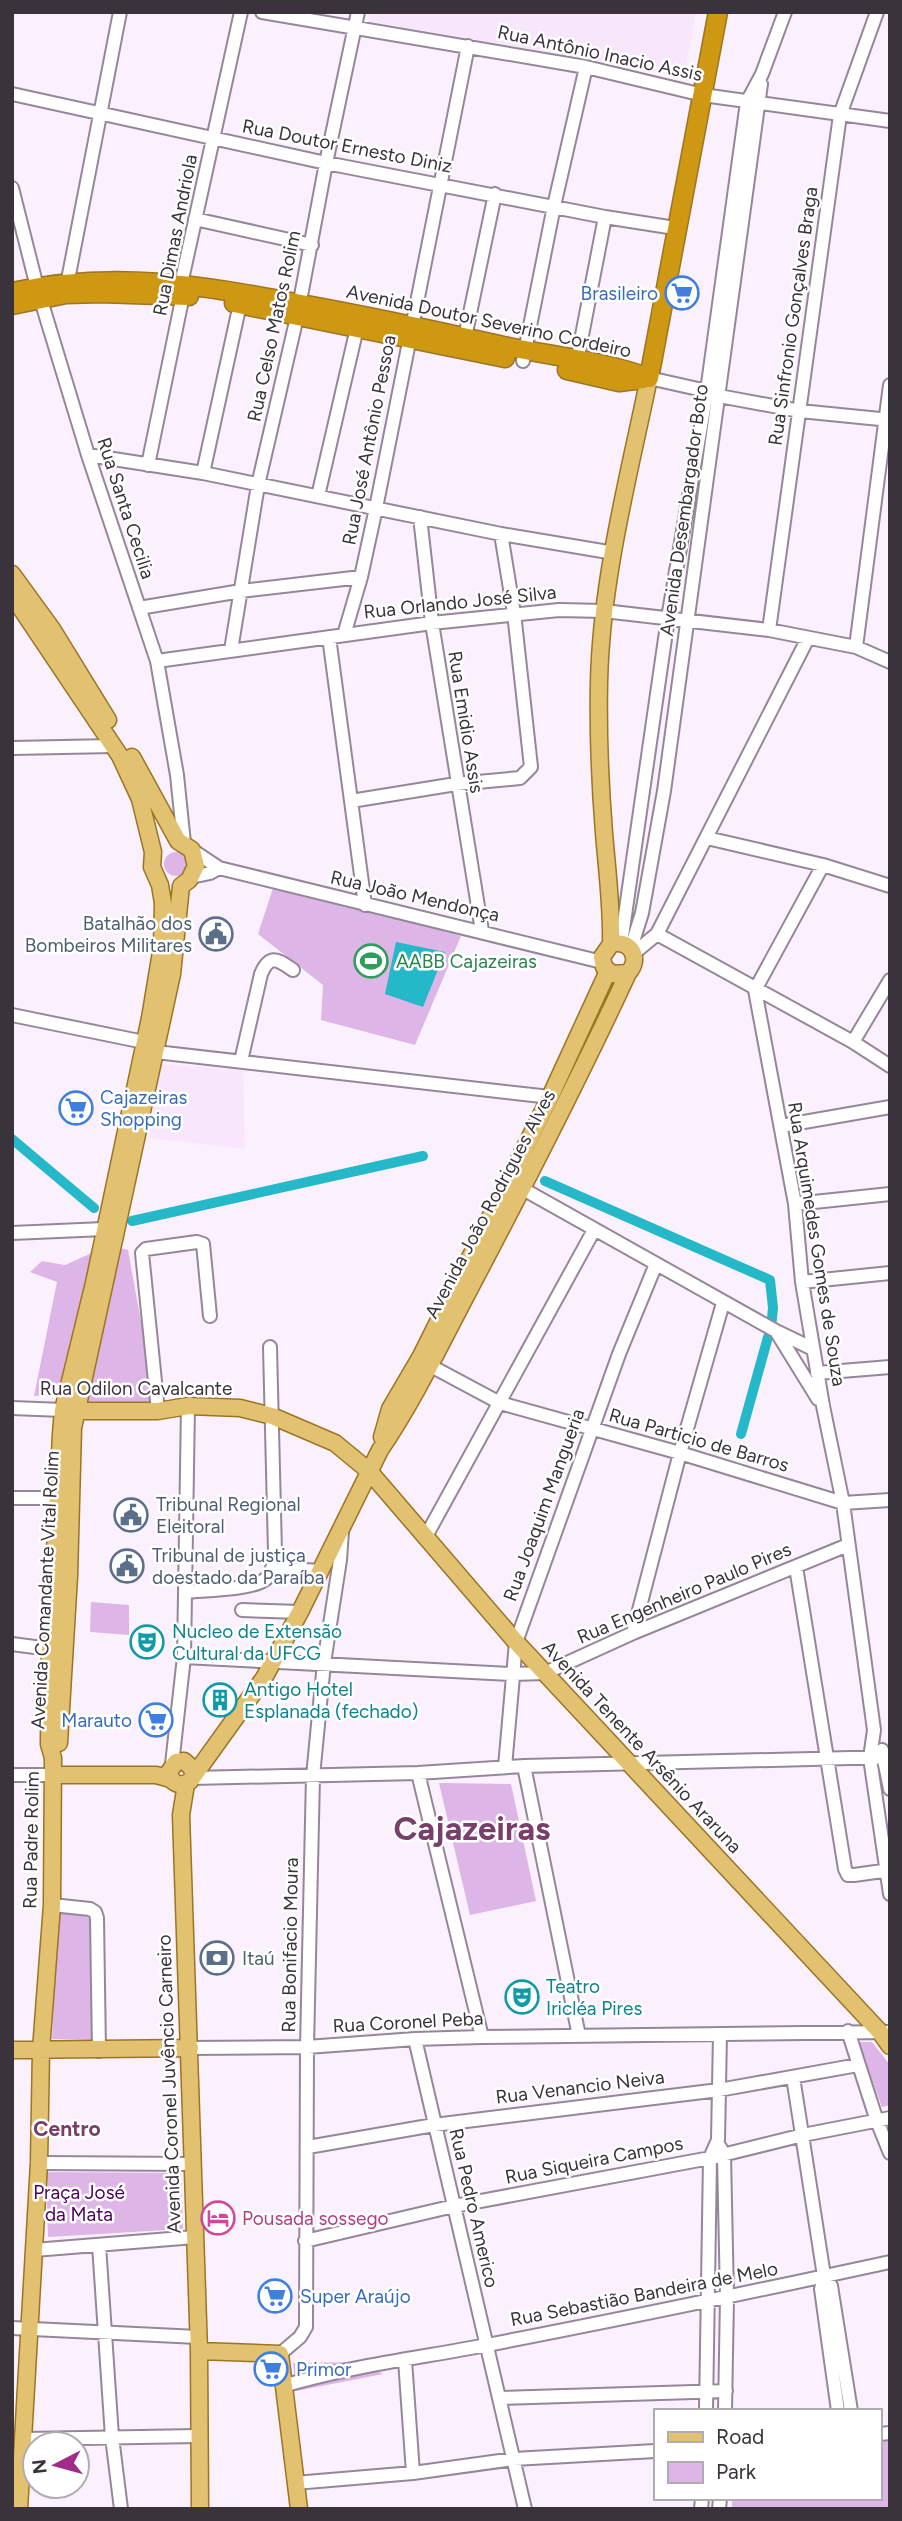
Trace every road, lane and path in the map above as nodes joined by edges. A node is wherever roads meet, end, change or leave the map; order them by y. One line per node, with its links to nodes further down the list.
1 (120, 12): 14 (street)
2 (241, 12): 17 (street, Rua Dimas Andriola)
3 (262, 12): 8 (street, Rua Antônio Inacio Assis)
4 (358, 12): 8 (street, Rua Celso Matos Rolim)
5 (718, 12): 12 (highway)
6 (785, 12): 13 (street, Avenida Desembargador Boto)
7 (877, 12): 15 (street, Rua Sinfronio Gonçalves Braga)
8 (355, 28): 9 (street, Rua Antônio Inacio Assis); 18 (street, Rua Celso Matos Rolim)
9 (468, 46): 10 (street, Rua Antônio Inacio Assis); 19 (street, Rua José Antônio Pessoa)
10 (586, 67): 12 (street, Rua Antônio Inacio Assis); 22 (street)
11 (12, 93): 14 (street, Rua Doutor Ernesto Diniz)
12 (703, 95): 13 (street, Rua Antônio Inacio Assis); 25 (highway)
13 (752, 103): 15 (street, Rua Antônio Inacio Assis); 41 (street, Avenida Desembargador Boto)
14 (100, 111): 17 (street, Rua Doutor Ernesto Diniz); 27 (street)
15 (840, 116): 16 (street, Rua Antônio Inacio Assis); 42 (street, Rua Sinfronio Gonçalves Braga)
16 (890, 121)
17 (214, 139): 18 (street, Rua Doutor Ernesto Diniz); 24 (street, Rua Dimas Andriola)
18 (326, 163): 19 (street, Rua Doutor Ernesto Diniz); 26 (street, Rua Celso Matos Rolim)
19 (439, 184): 21 (street, Rua Doutor Ernesto Diniz); 35 (street, Rua José Antônio Pessoa)
20 (12, 188): 30 (street, Rua Santa Cecilia)
21 (495, 194): 22 (street, Rua Doutor Ernesto Diniz); 36 (street)
22 (554, 206): 23 (street, Rua Doutor Ernesto Diniz); 37 (street)
23 (605, 217): 25 (street, Rua Doutor Ernesto Diniz); 38 (street)
24 (195, 219): 26 (street); 28 (street, Rua Dimas Andriola)
25 (676, 228): 39 (highway)
26 (312, 245): 33 (street, Rua Celso Matos Rolim)
27 (67, 288): 28 (highway, Avenida Doutor Severino Cordeiro); 30 (highway, Avenida Doutor Severino Cordeiro)
28 (182, 289): 31 (highway, Avenida Doutor Severino Cordeiro); 33 (highway, Avenida Doutor Severino Cordeiro); 45 (street, Rua Dimas Andriola)
29 (12, 292): 30 (highway, Avenida Doutor Severino Cordeiro)
30 (39, 293): 32 (highway, Avenida Doutor Severino Cordeiro); 44 (street, Rua Santa Cecilia)
31 (240, 304): 33 (highway, Avenida Doutor Severino Cordeiro); 46 (street, Rua Celso Matos Rolim)
32 (12, 305)
33 (298, 310): 34 (highway, Avenida Doutor Severino Cordeiro); 35 (highway, Avenida Doutor Severino Cordeiro); 47 (street, Rua Celso Matos Rolim)
34 (357, 328): 35 (highway, Avenida Doutor Severino Cordeiro); 48 (street)
35 (411, 333): 36 (highway, Avenida Doutor Severino Cordeiro); 37 (highway, Avenida Doutor Severino Cordeiro); 49 (street, Rua José Antônio Pessoa)
36 (465, 337): 37 (highway, Avenida Doutor Severino Cordeiro)
37 (523, 356): 38 (highway, Avenida Doutor Severino Cordeiro); 39 (highway, Avenida Doutor Severino Cordeiro)
38 (577, 360): 39 (highway, Avenida Doutor Severino Cordeiro)
39 (649, 378): 41 (street); 52 (main road)
40 (890, 385): 43 (street)
41 (713, 393): 42 (street); 60 (street, Avenida Desembargador Boto); 61 (street, Avenida Desembargador Boto)
42 (800, 411): 43 (street); 63 (street, Rua Sinfronio Gonçalves Braga)
43 (887, 419): 67 (street)
44 (88, 455): 45 (street); 57 (street, Rua Santa Cecilia)
45 (148, 465): 46 (street)
46 (203, 472): 47 (street)
47 (258, 485): 48 (street); 55 (street, Rua Celso Matos Rolim)
48 (318, 495): 49 (street)
49 (376, 508): 50 (street); 54 (street, Rua José Antônio Pessoa)
50 (420, 517): 51 (street); 62 (street, Rua Emidio Assis)
51 (501, 534): 52 (street); 59 (street)
52 (614, 553): 58 (main road)
53 (12, 575): 76 (main road)
54 (361, 576): 55 (street); 64 (street, Rua José Antônio Pessoa)
55 (241, 591): 57 (street); 68 (street, Rua Celso Matos Rolim)
56 (12, 594): 71 (main road, Avenida Comandante Vital Rolim)
57 (139, 608): 69 (street, Rua Santa Cecilia)
58 (604, 611): 59 (street, Rua Orlando José Silva); 60 (street, Rua Orlando José Silva); 88 (main road)
59 (514, 613): 62 (street, Rua Orlando José Silva); 73 (street)
60 (668, 618): 61 (street, Rua Orlando José Silva); 77 (street, Avenida Desembargador Boto)
61 (688, 621): 63 (street, Rua Orlando José Silva); 78 (street, Avenida Desembargador Boto)
62 (432, 623): 64 (street, Rua Orlando José Silva); 73 (street, Rua Emidio Assis)
63 (769, 630): 66 (street, Rua Orlando José Silva)
64 (344, 635): 65 (street, Rua Orlando José Silva)
65 (328, 637): 68 (street, Rua Orlando José Silva); 74 (street)
66 (808, 638): 67 (street, Rua Orlando José Silva); 75 (street)
67 (856, 647): 70 (street, Rua Orlando José Silva)
68 (231, 650): 69 (street, Rua Orlando José Silva)
69 (157, 661): 76 (street, Rua Santa Cecilia)
70 (890, 662)
71 (113, 746): 72 (street); 79 (main road, Avenida Comandante Vital Rolim)
72 (12, 748)
73 (456, 784): 74 (street); 86 (street, Rua Emidio Assis)
74 (351, 801): 85 (street)
75 (706, 838): 80 (street); 87 (street)
76 (185, 845): 79 (main road); 81 (street); 82 (main road, Avenida Comandante Vital Rolim)
77 (635, 845): 78 (street); 88 (street, Avenida Desembargador Boto)
78 (655, 848): 88 (street, Avenida Desembargador Boto)
79 (153, 852): 83 (main road, Avenida Comandante Vital Rolim)
80 (823, 865): 84 (street); 93 (street)
81 (219, 868): 82 (street); 85 (street, Rua João Mendonça)
82 (186, 881): 83 (main road); 96 (main road, Avenida Comandante Vital Rolim)
83 (160, 885): 96 (main road, Avenida Comandante Vital Rolim)
84 (890, 886)
85 (365, 905): 86 (street, Rua João Mendonça)
86 (482, 931): 89 (street, Rua João Mendonça)
87 (657, 934): 88 (street); 93 (street)
88 (624, 947): 89 (main road); 91 (main road)
89 (605, 967): 91 (main road); 99 (main road, Avenida João Rodrigues Alves)
90 (293, 970): 97 (street)
91 (628, 973): 102 (main road, Avenida João Rodrigues Alves)
92 (890, 980): 95 (street)
93 (755, 990): 95 (street); 101 (street, Rua Arquimedes Gomes de Souza)
94 (12, 1015): 96 (street)
95 (853, 1042): 98 (street)
96 (150, 1047): 97 (street); 105 (main road, Avenida Comandante Vital Rolim); 123 (main road, Avenida Comandante Vital Rolim)
97 (241, 1061): 99 (street)
98 (890, 1066)
99 (550, 1097): 127 (main road, Avenida João Rodrigues Alves)
100 (890, 1108): 101 (street)
101 (781, 1126): 104 (street, Rua Arquimedes Gomes de Souza)
102 (523, 1189): 106 (street); 116 (main road, Avenida João Rodrigues Alves)
103 (890, 1194): 104 (street)
104 (795, 1203): 110 (street, Rua Arquimedes Gomes de Souza)
105 (104, 1229): 107 (street); 123 (main road, Avenida Comandante Vital Rolim)
106 (594, 1230): 108 (street); 119 (street)
107 (12, 1233)
108 (656, 1264): 111 (street); 126 (street, Rua Joaquim Mangueria)
109 (890, 1273): 110 (street)
110 (802, 1282): 115 (street, Rua Arquimedes Gomes de Souza)
111 (723, 1303): 113 (street); 128 (street)
112 (210, 1315): 124 (street)
113 (776, 1331): 115 (street); 121 (street)
114 (270, 1347): 125 (street)
115 (813, 1349): 118 (street, Rua Arquimedes Gomes de Souza)
116 (429, 1364): 119 (street, Rua Particio de Barros); 127 (main road, Avenida João Rodrigues Alves)
117 (890, 1367): 118 (street)
118 (817, 1373): 121 (street, Rua Arquimedes Gomes de Souza)
119 (500, 1403): 126 (street, Rua Particio de Barros); 135 (street)
120 (188, 1406): 124 (main road, Rua Odilon Cavalcante); 125 (main road, Rua Odilon Cavalcante); 141 (street)
121 (823, 1406): 133 (street, Rua Arquimedes Gomes de Souza)
122 (12, 1408): 123 (street, Rua Odilon Cavalcante)
123 (70, 1411): 124 (main road, Rua Odilon Cavalcante); 131 (main road, Avenida Comandante Vital Rolim); 147 (main road, Avenida Comandante Vital Rolim)
124 (158, 1411)
125 (272, 1416): 129 (main road, Rua Odilon Cavalcante); 137 (street)
126 (592, 1429): 128 (street, Rua Particio de Barros); 145 (street, Rua Joaquim Mangueria)
127 (380, 1450): 129 (main road, Avenida João Rodrigues Alves)
128 (680, 1453): 133 (street, Rua Particio de Barros); 144 (street)
129 (369, 1471): 134 (main road, Avenida João Rodrigues Alves); 135 (main road, Avenida Tenente Arsênio Araruna)
130 (12, 1498): 131 (street)
131 (56, 1498): 147 (main road, Avenida Comandante Vital Rolim)
132 (890, 1500): 133 (street)
133 (843, 1503): 136 (street, Rua Arquimedes Gomes de Souza)
134 (342, 1527): 139 (main road, Avenida João Rodrigues Alves); 140 (street, Rua Bonifacio Moura)
135 (425, 1538): 145 (main road, Avenida Tenente Arsênio Araruna)
136 (848, 1545): 138 (street, Rua Engenheiro Paulo Pires); 153 (street, Rua Arquimedes Gomes de Souza)
137 (272, 1567): 139 (street); 141 (street)
138 (796, 1567): 144 (street, Rua Engenheiro Paulo Pires); 157 (street)
139 (320, 1571): 140 (main road); 143 (main road, Avenida João Rodrigues Alves)
140 (338, 1576): 150 (street, Rua Bonifacio Moura)
141 (186, 1592): 148 (street)
142 (242, 1609): 143 (street)
143 (300, 1612): 149 (main road, Avenida João Rodrigues Alves)
144 (633, 1633): 151 (street, Rua Engenheiro Paulo Pires)
145 (516, 1642): 151 (main road, Avenida Tenente Arsênio Araruna); 152 (street, Rua Joaquim Mangueria)
146 (12, 1644): 147 (street)
147 (57, 1650): 155 (main road, Avenida Comandante Vital Rolim)
148 (184, 1657): 149 (street, Rua Engenheiro Paulo Pires); 161 (street)
149 (274, 1661): 150 (street, Rua Engenheiro Paulo Pires); 161 (main road, Avenida João Rodrigues Alves)
150 (324, 1663): 152 (street, Rua Engenheiro Paulo Pires); 165 (street, Rua Bonifacio Moura)
151 (545, 1673): 152 (street, Rua Engenheiro Paulo Pires); 158 (main road, Avenida Tenente Arsênio Araruna)
152 (512, 1674): 160 (street, Rua Joaquim Mangueria)
153 (874, 1730): 154 (street); 156 (street)
154 (887, 1757): 156 (street); 166 (street)
155 (53, 1758): 164 (main road, Rua Padre Rolim)
156 (870, 1758): 157 (street); 167 (street)
157 (828, 1759): 158 (street); 167 (street)
158 (627, 1763): 159 (street); 171 (main road, Avenida Tenente Arsênio Araruna)
159 (524, 1766): 160 (street); 173 (street)
160 (505, 1767): 162 (street)
161 (178, 1773): 164 (main road); 165 (street); 178 (main road, Avenida Coronel Juvêncio Carneiro)
162 (418, 1773): 165 (street); 174 (street)
163 (12, 1775): 164 (street)
164 (53, 1775): 169 (main road, Rua Padre Rolim)
165 (313, 1776): 177 (street, Rua Bonifacio Moura)
166 (890, 1789)
167 (888, 1870): 168 (street)
168 (890, 1894)
169 (52, 1905): 180 (main road, Rua Padre Rolim); 181 (street)
170 (848, 2031): 171 (street, Rua Coronel Peba); 172 (street, Rua Coronel Peba); 182 (street)
171 (885, 2032): 176 (main road, Avenida Tenente Arsênio Araruna)
172 (720, 2034): 173 (street, Rua Coronel Peba); 184 (street)
173 (579, 2036): 174 (street, Rua Coronel Peba)
174 (482, 2038): 175 (street, Rua Coronel Peba)
175 (415, 2039): 177 (street, Rua Coronel Peba); 186 (street, Rua Pedro Americo)
176 (890, 2046)
177 (307, 2047): 178 (street, Rua Coronel Peba); 189 (street, Rua Bonifacio Moura)
178 (190, 2048): 181 (main road); 194 (main road, Avenida Coronel Juvêncio Carneiro)
179 (12, 2050): 180 (main road)
180 (41, 2050): 181 (main road); 193 (main road, Rua Padre Rolim)
181 (99, 2051)
182 (858, 2065): 183 (street, Rua Venancio Neiva); 185 (street)
183 (793, 2077): 184 (street, Rua Venancio Neiva); 187 (street)
184 (719, 2090): 186 (street, Rua Venancio Neiva); 188 (street)
185 (883, 2120): 187 (street, Rua Siqueira Campos); 190 (street)
186 (435, 2125): 189 (street, Rua Venancio Neiva); 195 (street, Rua Pedro Americo)
187 (803, 2135): 191 (street, Rua Siqueira Campos); 201 (street)
188 (718, 2140): 191 (street); 192 (street)
189 (308, 2147): 197 (street, Rua Bonifacio Moura)
190 (890, 2153)
191 (724, 2155): 192 (street, Rua Siqueira Campos); 202 (street)
192 (710, 2158): 195 (street, Rua Siqueira Campos); 203 (street)
193 (39, 2163): 194 (street); 199 (main road, Rua Padre Rolim)
194 (192, 2164): 196 (main road, Avenida Coronel Juvêncio Carneiro)
195 (454, 2206): 197 (street, Rua Siqueira Campos); 208 (street, Rua Pedro Americo)
196 (195, 2238): 198 (street); 207 (main road, Avenida Coronel Juvêncio Carneiro)
197 (305, 2241): 209 (street, Rua Bonifacio Moura)
198 (99, 2245): 199 (street); 206 (street)
199 (34, 2250): 205 (main road, Rua Padre Rolim)
200 (890, 2262): 201 (street, Rua Sebastião Bandeira de Melo)
201 (824, 2276): 202 (street, Rua Sebastião Bandeira de Melo); 217 (street); 218 (street)
202 (726, 2297): 203 (street, Rua Sebastião Bandeira de Melo); 212 (street)
203 (708, 2301): 208 (street, Rua Sebastião Bandeira de Melo); 213 (street)
204 (12, 2328): 205 (street)
205 (30, 2328): 206 (street); 219 (main road, Rua Padre Rolim)
206 (105, 2332): 207 (street); 222 (street)
207 (198, 2344): 209 (main road); 220 (main road, Avenida Coronel Juvêncio Carneiro)
208 (486, 2345): 210 (street, Rua Sebastião Bandeira de Melo); 214 (street, Rua Pedro Americo)
209 (280, 2354): 211 (main road)
210 (405, 2360): 211 (street, Rua Sebastião Bandeira de Melo); 225 (street)
211 (284, 2386): 227 (main road)
212 (726, 2390): 213 (street); 216 (street)
213 (707, 2391): 214 (street); 215 (street)
214 (500, 2398): 224 (street, Rua Pedro Americo)
215 (706, 2409)
216 (726, 2409)
217 (838, 2409)
218 (851, 2409)
219 (24, 2430)
220 (198, 2436): 222 (street); 230 (main road, Avenida Coronel Juvêncio Carneiro)
221 (91, 2437): 222 (street)
222 (112, 2437): 229 (street)
223 (654, 2451): 224 (street)
224 (513, 2459): 225 (street); 232 (street, Rua Pedro Americo)
225 (413, 2473): 227 (street)
226 (21, 2481): 228 (main road, Rua Padre Rolim)
227 (295, 2483): 231 (main road)
228 (19, 2509)
229 (121, 2509)
230 (200, 2509)
231 (299, 2509)
232 (525, 2509)

